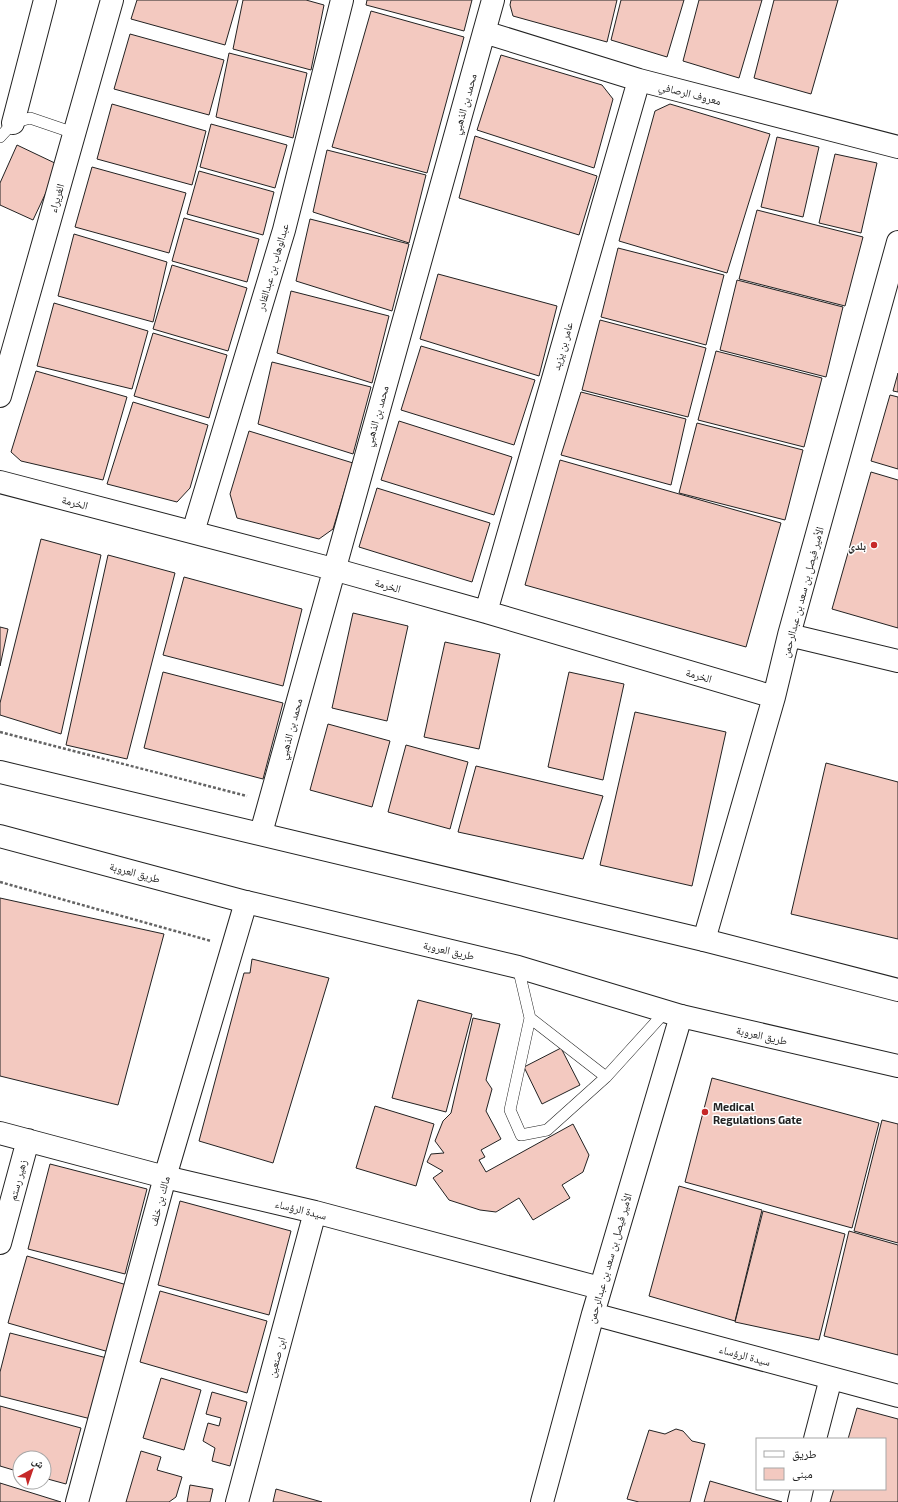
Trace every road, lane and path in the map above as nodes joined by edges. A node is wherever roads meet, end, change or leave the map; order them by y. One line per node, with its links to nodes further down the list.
1 (45, 0): 7 (street)
2 (112, 0): 8 (street, الغريراء)
3 (342, 0): 13 (street, عبدالوهاب بن عبدالقادر)
4 (493, 0): 5 (street, محمد بن الذهبي)
5 (484, 32): 6 (street, معروف الرصافي); 14 (street, محمد بن الذهبي)
6 (639, 80): 9 (street, معروف الرصافي); 15 (street, عامر بن يزيد)
7 (6, 130): 8 (lane)
8 (74, 134): 11 (street, الغريراء)
9 (898, 147)
10 (898, 242): 16 (street, الأمير فيصل بن سعد بن عبدالرحمن)
11 (0, 396)
12 (0, 482): 13 (street, الخرمة)
13 (193, 532): 14 (street, الخرمة)
14 (333, 569): 15 (street, الخرمة); 21 (street, محمد بن الذهبي)
15 (486, 612): 18 (street, الخرمة)
16 (789, 635): 17 (street); 18 (street, الأمير فيصل بن سعد بن عبدالرحمن)
17 (898, 661)
18 (774, 697): 26 (street, الأمير فيصل بن سعد بن عبدالرحمن)
19 (0, 732): 21 (path)
20 (0, 772): 22 (street)
21 (270, 801): 22 (street, محمد بن الذهبي)
22 (261, 833): 26 (street)
23 (0, 836): 25 (street, طريق العروبة)
24 (0, 882): 27 (path)
25 (246, 902): 27 (street, مالك بن خلف); 28 (street, طريق العروبة)
26 (704, 940): 29 (street)
27 (233, 947): 36 (street, مالك بن خلف)
28 (518, 967): 30 (street, طريق العروبة); 31 (lane)
29 (898, 990)
30 (673, 1014): 32 (street, طريق العروبة); 33 (lane); 39 (street, الأمير فيصل بن سعد بن عبدالرحمن)
31 (530, 1018): 33 (lane); 33 (lane)
32 (898, 1066)
33 (606, 1077)
34 (0, 1133): 35 (street, سيدة الرؤساء)
35 (28, 1140): 36 (street, سيدة الرؤساء); 38 (street, زهير رستم)
36 (166, 1177): 37 (street, سيدة الرؤساء); 45 (street, مالك بن خلف)
37 (315, 1212): 39 (street, سيدة الرؤساء); 46 (street, ابن صنعين)
38 (0, 1243)
39 (600, 1288): 40 (street, الأمير فيصل بن سعد بن عبدالرحمن)
40 (593, 1314): 41 (street, سيدة الرؤساء); 47 (street, الأمير فيصل بن سعد بن عبدالرحمن)
41 (831, 1378): 42 (street, سيدة الرؤساء); 43 (street)
42 (898, 1396)
43 (815, 1438)
44 (802, 1490): 48 (street)
45 (77, 1502)
46 (236, 1502)
47 (542, 1502)
48 (799, 1502)

